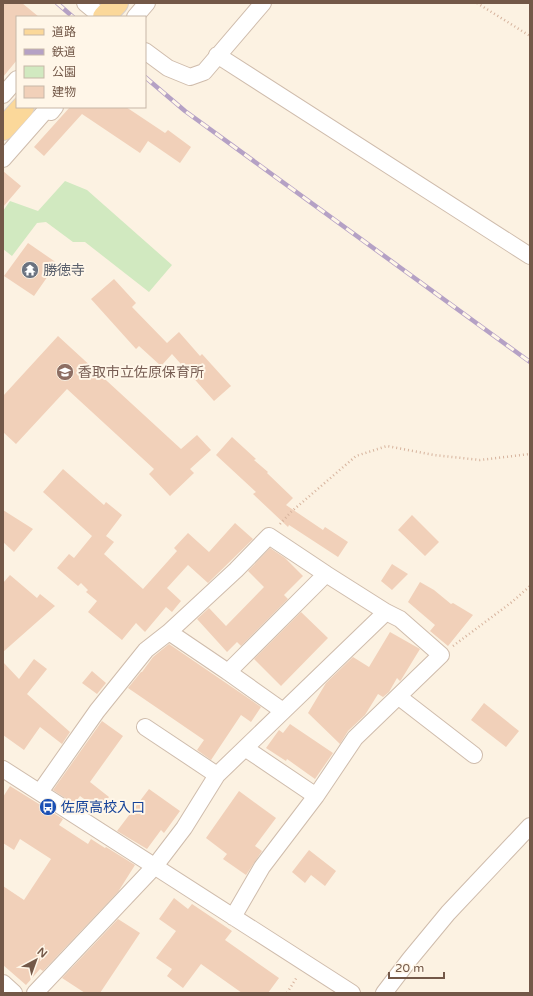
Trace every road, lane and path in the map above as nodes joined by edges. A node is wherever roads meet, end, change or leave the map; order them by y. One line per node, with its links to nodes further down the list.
1 (85, 3): 6 (street)
2 (117, 3): 7 (main road)
3 (147, 3): 8 (street)
4 (263, 3): 11 (street)
5 (478, 3): 9 (path)
6 (102, 16)
7 (104, 16)
8 (136, 16)
9 (530, 36)
10 (146, 52): 11 (street)
11 (218, 55): 18 (street)
12 (16, 80): 13 (street)
13 (3, 95)
14 (22, 108): 16 (main road)
15 (54, 108): 17 (street)
16 (3, 129)
17 (3, 159)
18 (530, 256)
19 (530, 454): 20 (path)
20 (269, 536): 21 (street); 24 (street)
21 (326, 574): 23 (street); 26 (street)
22 (530, 586): 25 (path)
23 (386, 612): 25 (street); 28 (street)
24 (169, 632): 26 (street); 34 (street)
25 (441, 656): 27 (street)
26 (228, 672): 28 (street)
27 (398, 697): 31 (street); 35 (street)
28 (283, 711): 30 (street)
29 (145, 727): 33 (street)
30 (245, 748): 33 (street); 35 (street)
31 (474, 755)
32 (3, 769): 34 (street)
33 (217, 775): 37 (street)
34 (40, 792): 37 (street)
35 (316, 796): 38 (street)
36 (530, 826): 43 (street)
37 (155, 866): 38 (street); 41 (street)
38 (233, 917): 42 (street)
39 (3, 983): 40 (street)
40 (14, 993)
41 (35, 993)
42 (352, 993)
43 (384, 993)

